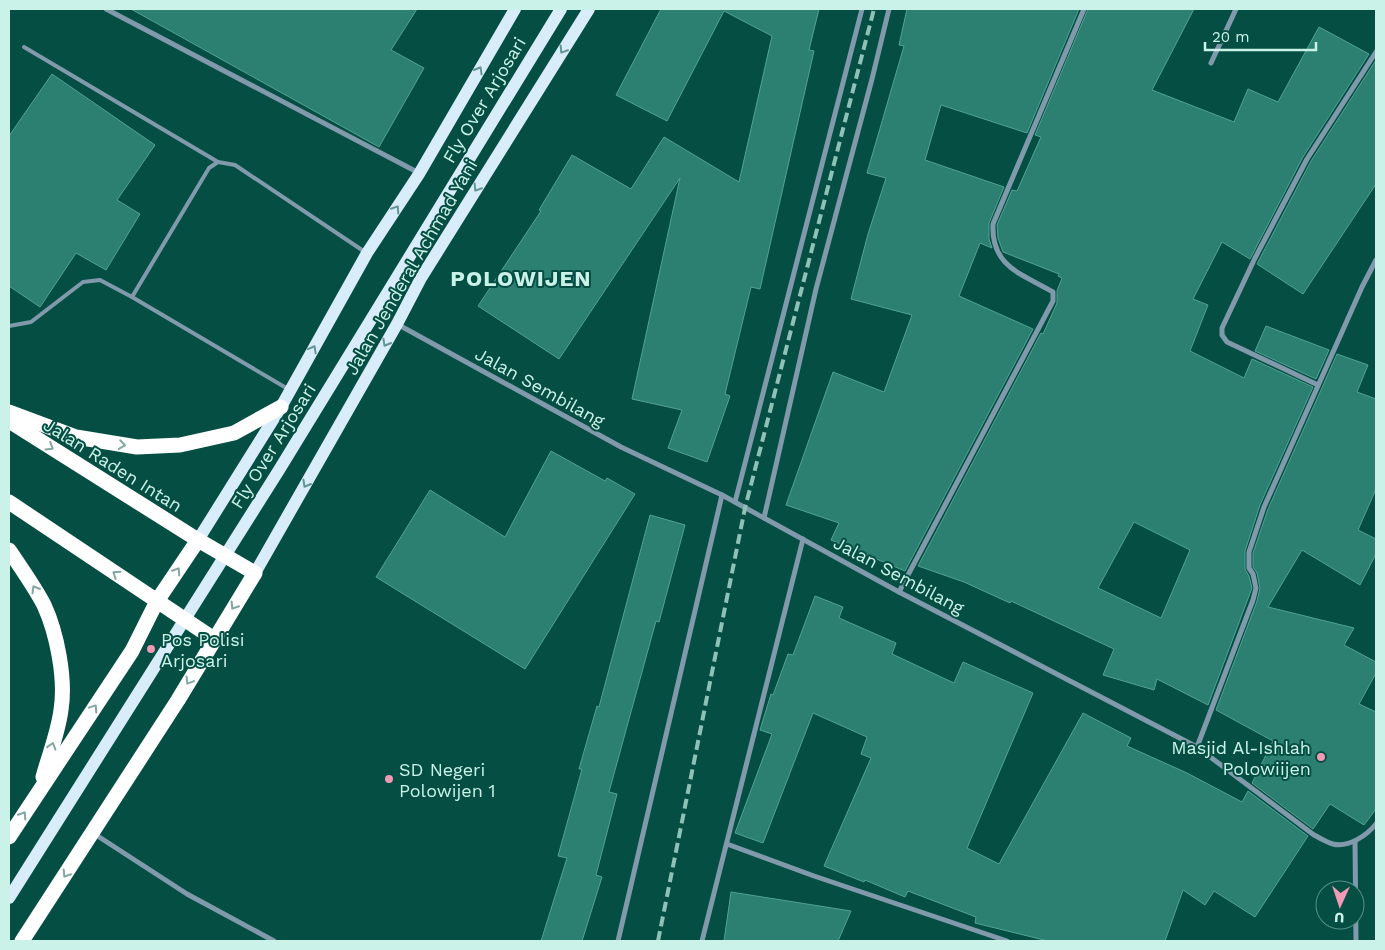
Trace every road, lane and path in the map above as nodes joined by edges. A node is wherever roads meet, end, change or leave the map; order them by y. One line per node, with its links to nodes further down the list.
1 (106, 9): 13 (street)
2 (515, 9): 13 (main road, one-way to 2)
3 (560, 9): 42 (main road, Fly Over Arjosari)
4 (589, 9): 17 (main road, Jalan Jenderal Achmad Yani, one-way to 17)
5 (862, 9): 26 (street)
6 (889, 9): 27 (street)
7 (1084, 9): 32 (street)
8 (1236, 9): 11 (street)
9 (24, 47): 12 (lane)
10 (1376, 52): 19 (street)
11 (1211, 63)
12 (218, 162): 14 (lane); 16 (lane)
13 (420, 174): 14 (main road, one-way to 13)
14 (367, 253): 20 (main road, one-way to 14)
15 (1376, 260): 19 (street)
16 (132, 297): 18 (lane); 20 (lane)
17 (397, 324): 24 (street, Jalan Sembilang); 31 (main road, Jalan Jenderal Achmad Yani, one-way to 31)
18 (9, 326)
19 (1318, 385): 35 (street)
20 (290, 390): 21 (main road)
21 (281, 407): 22 (highway, one-way to 21); 28 (main road)
22 (9, 412)
23 (9, 421): 28 (highway, Jalan Raden Intan, one-way to 28)
24 (722, 495): 26 (street, Jalan Sembilang); 45 (street)
25 (9, 502): 33 (highway, one-way to 25)
26 (735, 502): 27 (street, Jalan Sembilang)
27 (764, 518): 29 (street, Jalan Sembilang)
28 (198, 540): 31 (highway, Jalan Raden Intan); 33 (highway, one-way to 28)
29 (803, 540): 32 (street, Jalan Sembilang); 41 (street)
30 (9, 550): 36 (highway, one-way to 30)
31 (255, 573): 34 (highway, one-way to 34)
32 (899, 592): 35 (street, Jalan Sembilang)
33 (157, 601): 34 (highway); 36 (highway, one-way to 33)
34 (214, 639): 38 (highway, one-way to 38)
35 (1197, 747): 40 (street, Jalan Sembilang)
36 (38, 792): 39 (highway, one-way to 36)
37 (1376, 824): 40 (street)
38 (92, 833): 43 (highway, one-way to 43); 44 (street)
39 (9, 837)
40 (1355, 840): 48 (street)
41 (727, 844): 46 (street); 47 (street)
42 (9, 898)
43 (22, 941)
44 (274, 941)
45 (618, 941)
46 (702, 941)
47 (1007, 941)
48 (1356, 941)

